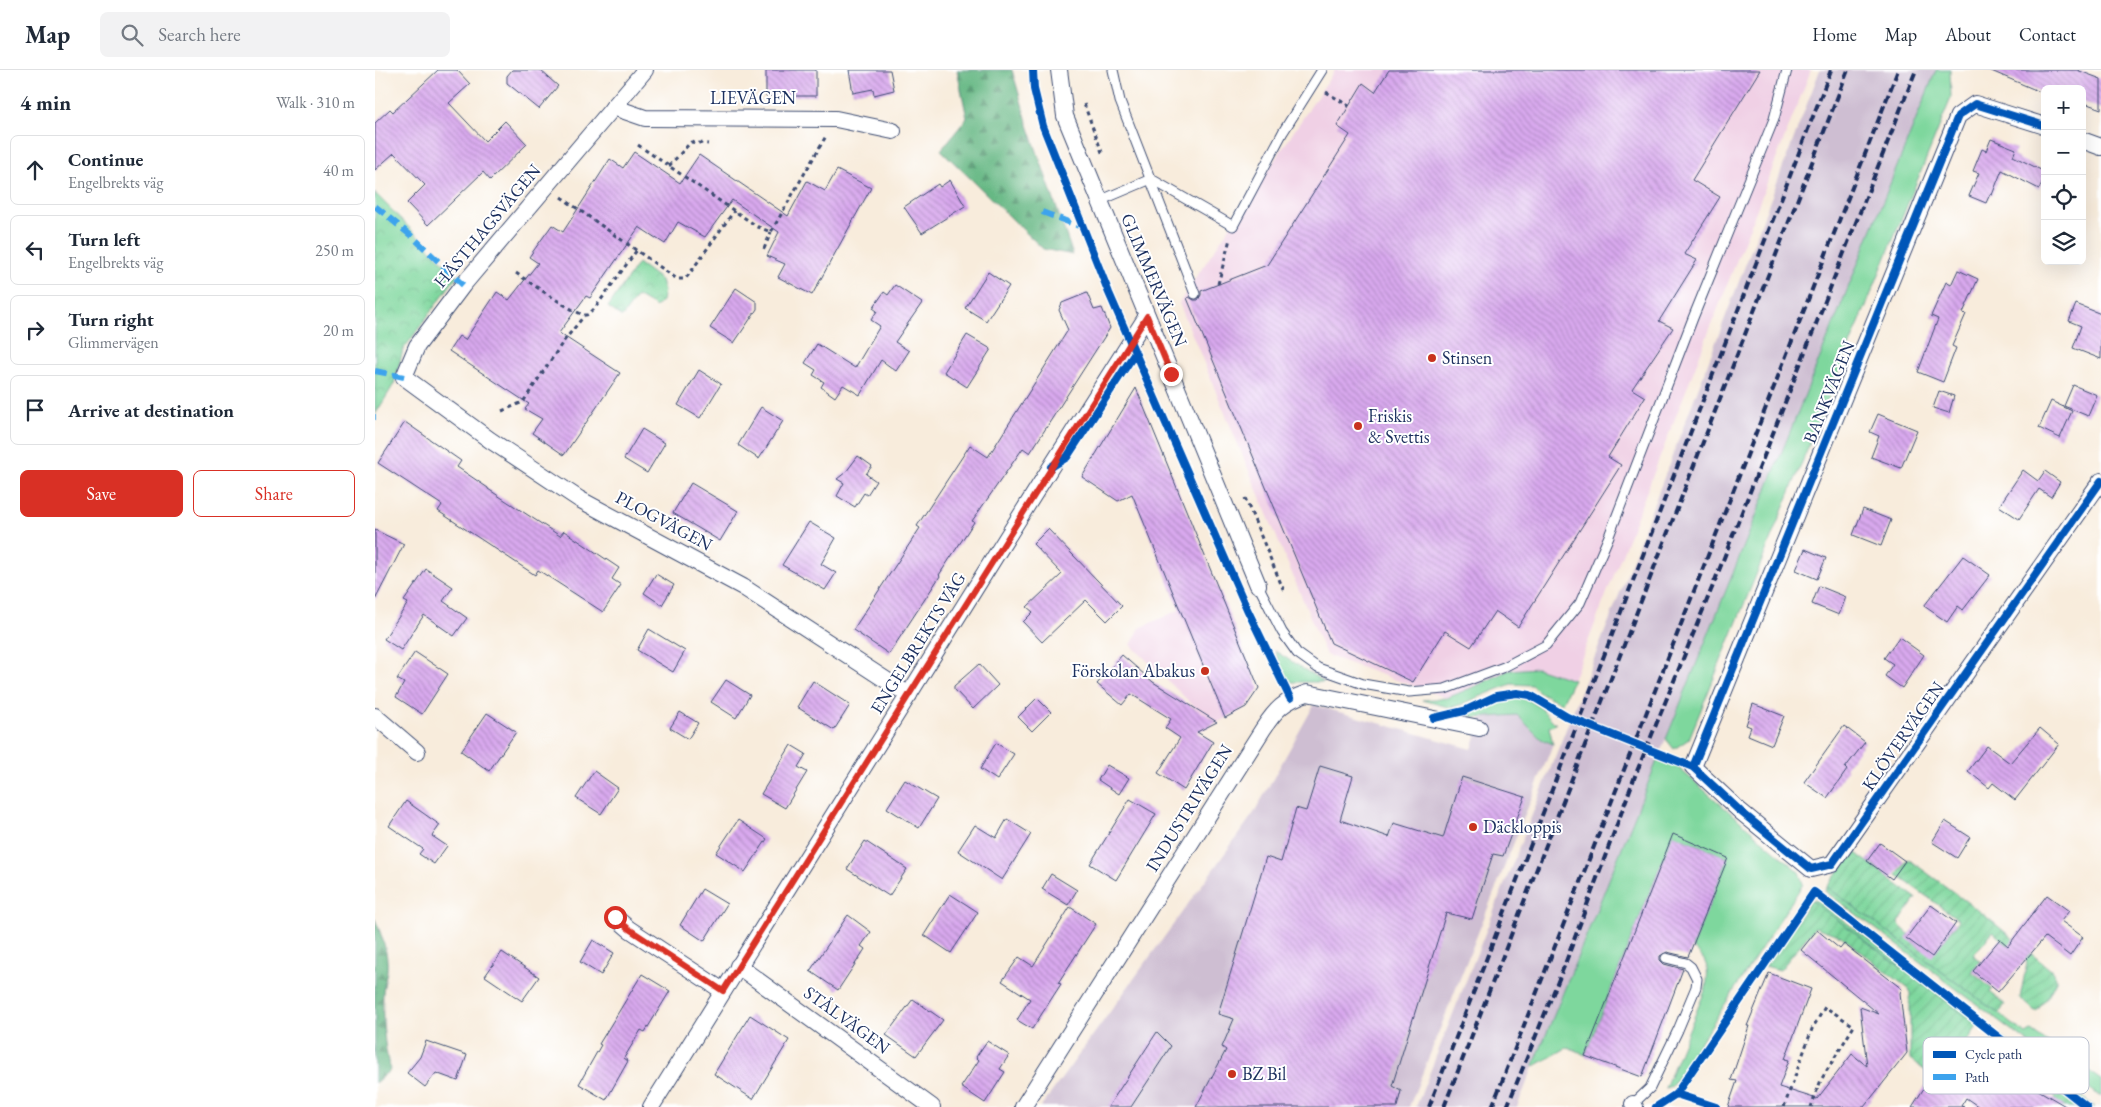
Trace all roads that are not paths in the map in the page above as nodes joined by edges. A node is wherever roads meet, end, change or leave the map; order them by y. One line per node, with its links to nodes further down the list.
1 (645, 70): 6 (street, HÄSTHAGSVÄGEN)
2 (1059, 70): 12 (street, GLIMMERVÄGEN)
3 (1113, 70): 11 (lane)
4 (1322, 70): 11 (lane)
5 (1787, 70): 17 (lane)
6 (613, 107): 8 (street, LIEVÄGEN); 15 (street, HÄSTHAGSVÄGEN)
7 (2041, 125): 22 (street, BANKVÄGEN)
8 (893, 131)
9 (2086, 141): 10 (street)
10 (2101, 147)
11 (1151, 179): 12 (lane); 13 (lane)
12 (1099, 201): 14 (street, GLIMMERVÄGEN)
13 (1195, 294)
14 (1147, 316): 17 (street, GLIMMERVÄGEN); 18 (street, ENGELBREKTS VÄG)
15 (403, 376): 18 (street, PLOGVÄGEN)
16 (2101, 481): 22 (street, KLÖVERVÄGEN)
17 (1258, 585)
18 (909, 695): 25 (street, ENGELBREKTS VÄG)
19 (375, 716): 21 (street)
20 (1479, 728): 30 (street, INDUSTRIVÄGEN)
21 (417, 752)
22 (1693, 766)
23 (615, 917): 26 (street)
24 (1666, 958): 27 (lane)
25 (739, 966): 26 (street, ENGELBREKTS VÄG); 29 (street, STÅLVÄGEN)
26 (723, 991): 28 (street, ENGELBREKTS VÄG)
27 (1634, 1106)
28 (651, 1107)
29 (932, 1107)
30 (1023, 1107)

